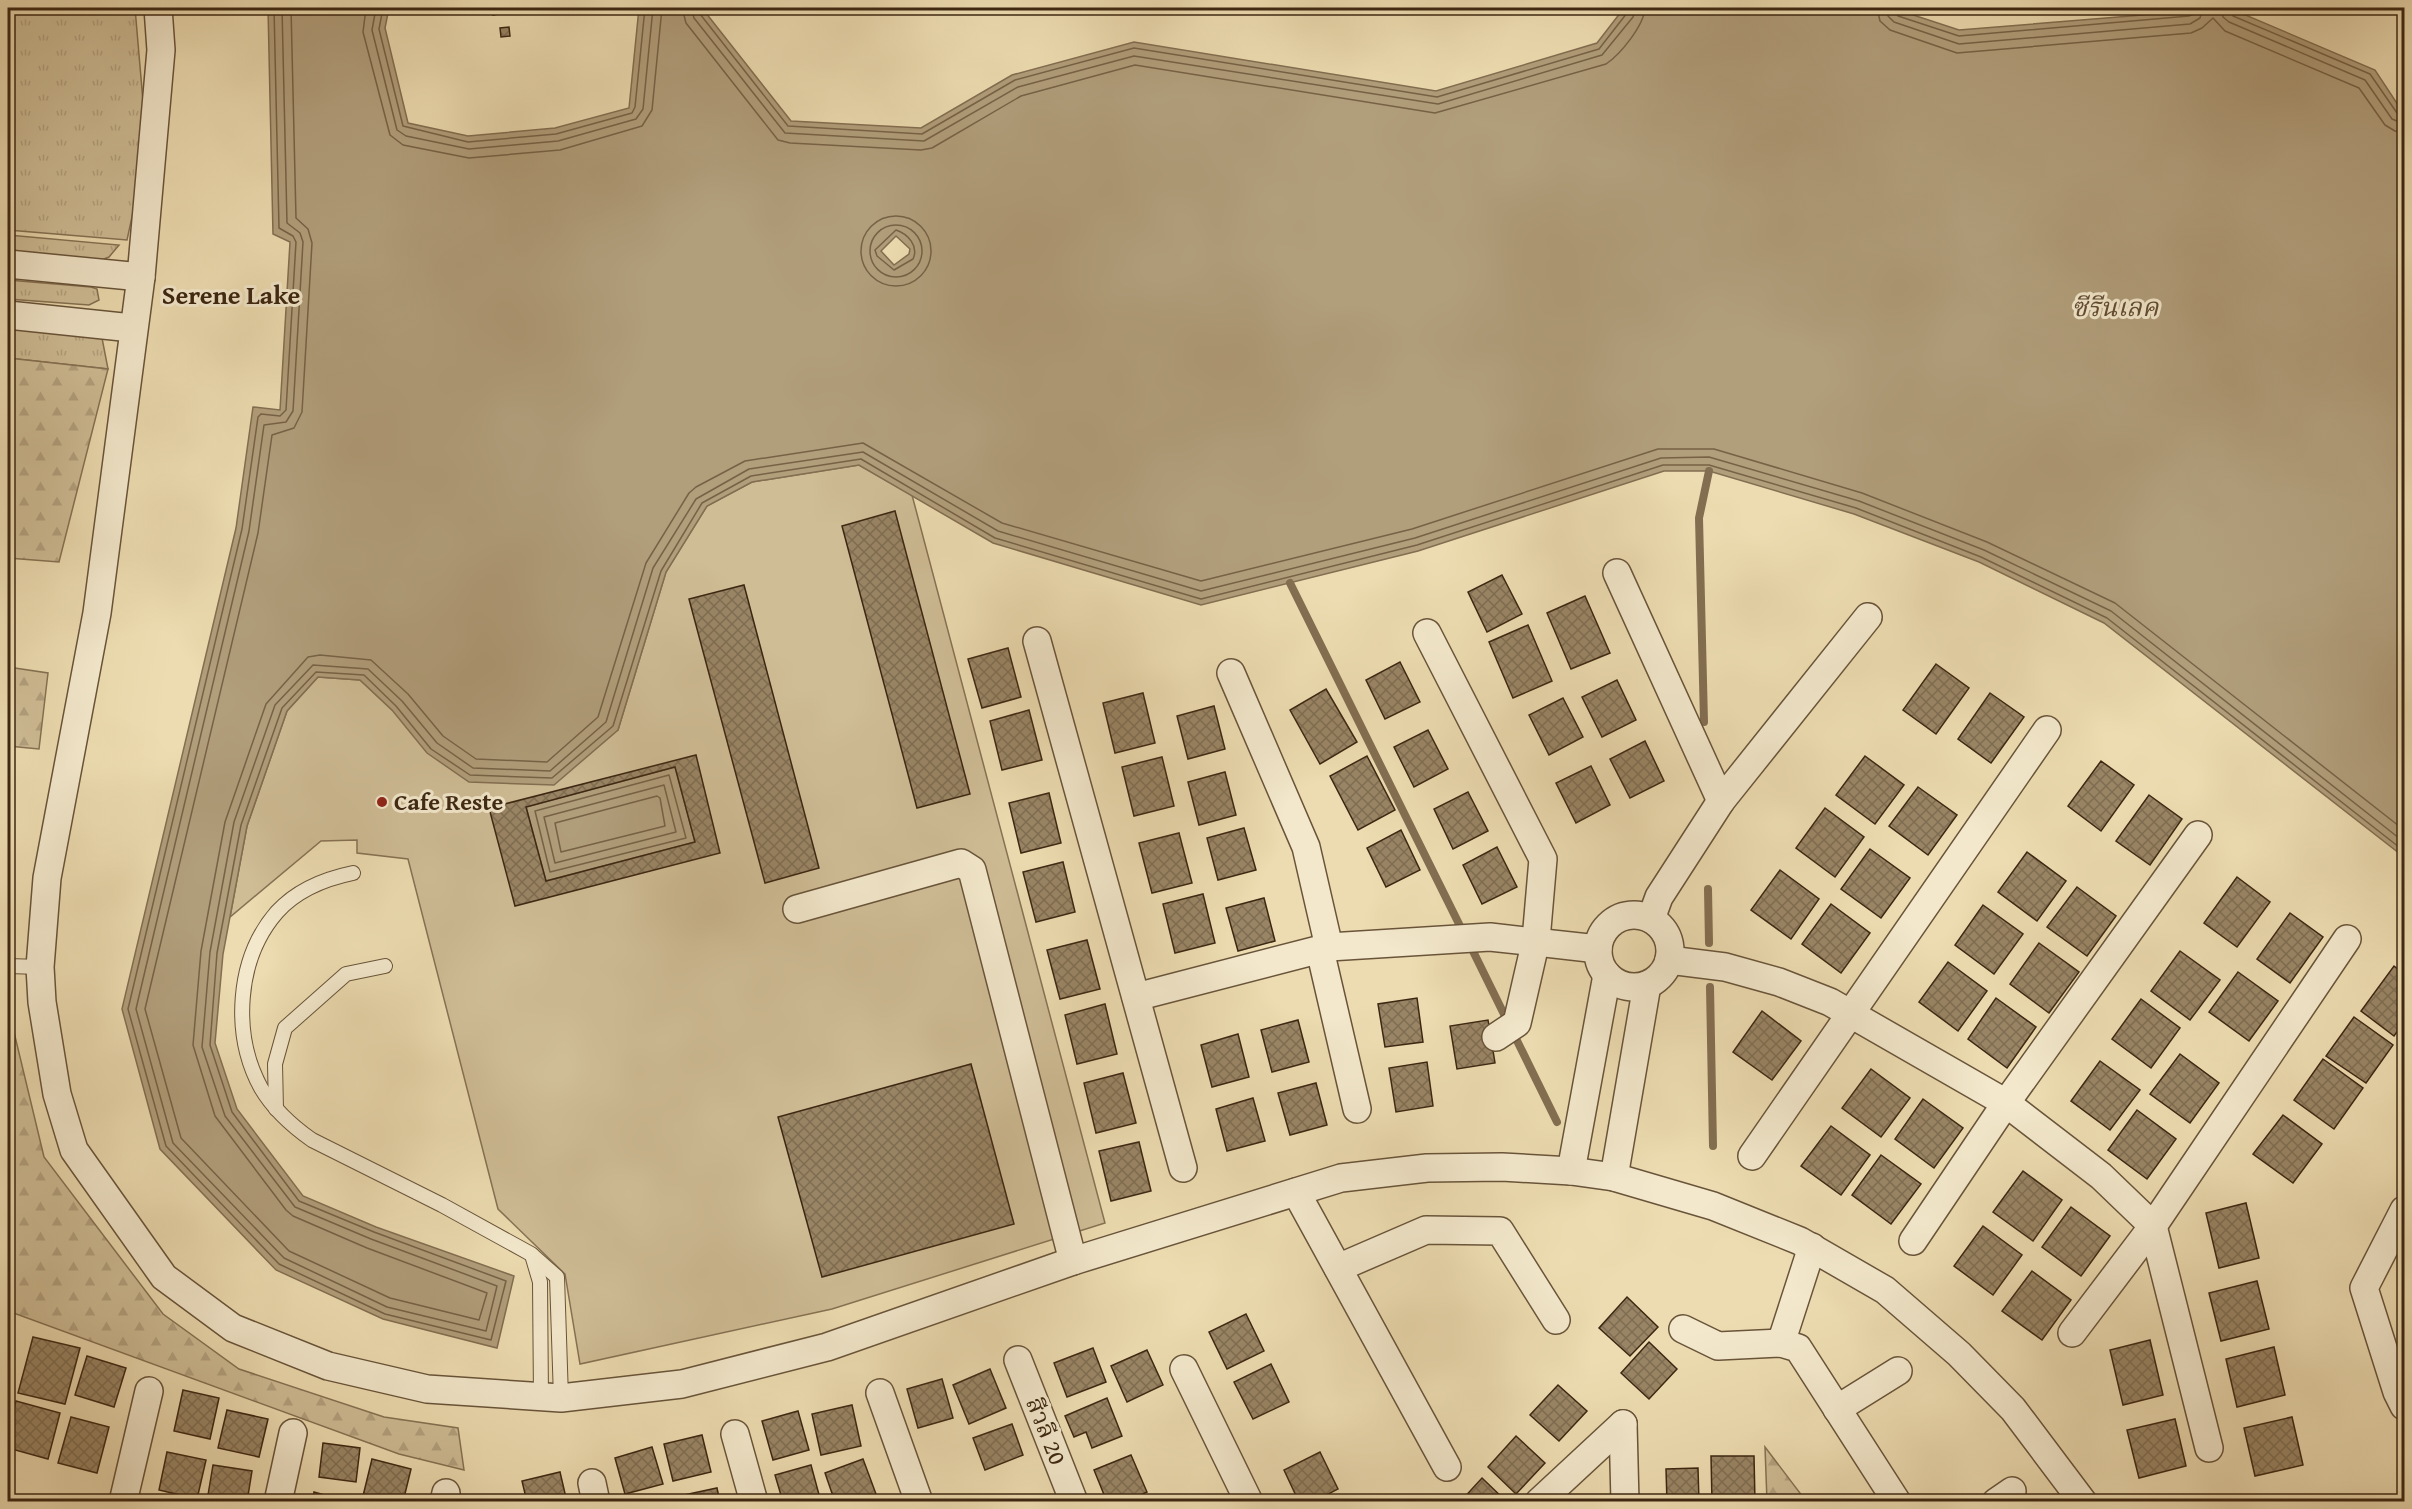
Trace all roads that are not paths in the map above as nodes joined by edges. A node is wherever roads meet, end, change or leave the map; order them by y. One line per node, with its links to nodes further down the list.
1 (158, 8): 3 (street)
2 (8, 264): 3 (street)
3 (141, 277): 5 (street)
4 (8, 315): 5 (street)
5 (132, 328): 24 (street)
6 (1617, 573): 12 (street)
7 (1868, 617): 12 (street)
8 (1427, 633): 18 (street)
9 (1037, 641): 27 (street)
10 (1231, 673): 19 (street)
11 (2046, 730): 28 (street)
12 (1718, 805): 16 (street)
13 (2198, 836): 30 (street)
14 (353, 873): 31 (lane)
15 (797, 909): 43 (street)
16 (1652, 920): 20 (street); 21 (street)
17 (2347, 939): 39 (street)
18 (1536, 940): 19 (street); 20 (street); 29 (street)
19 (1325, 948): 27 (street); 32 (street)
20 (1598, 949): 25 (street)
21 (1669, 960): 26 (street); 28 (street)
22 (8, 966): 24 (lane)
23 (385, 966): 31 (lane)
24 (40, 968): 54 (street)
25 (1607, 975): 26 (street); 35 (street)
26 (1647, 985): 36 (street)
27 (1136, 997): 34 (street)
28 (1849, 1015): 30 (street); 33 (street)
29 (1505, 1030)
30 (2007, 1103): 39 (street); 40 (street)
31 (276, 1109): 42 (lane)
32 (1357, 1109)
33 (1752, 1156)
34 (1183, 1168)
35 (1571, 1172): 36 (street); 37 (street)
36 (1614, 1177): 41 (street)
37 (1296, 1192): 43 (street); 44 (street)
38 (2404, 1210): 55 (street)
39 (2153, 1226): 47 (street); 59 (street)
40 (1913, 1240)
41 (1812, 1247): 48 (street); 70 (street)
42 (531, 1254): 54 (lane); 54 (lane)
43 (1073, 1261): 54 (street)
44 (1338, 1268): 45 (street); 60 (street)
45 (1556, 1320)
46 (1683, 1329): 48 (street)
47 (2072, 1333)
48 (1781, 1343): 56 (street)
49 (1018, 1360): 65 (street, สีวลี 20)
50 (1184, 1370): 66 (street)
51 (1898, 1371): 56 (street)
52 (149, 1391): 61 (street)
53 (880, 1393): 64 (street)
54 (551, 1398)
55 (2404, 1406)
56 (1837, 1409): 69 (street)
57 (293, 1433): 62 (street)
58 (735, 1434): 63 (street)
59 (2209, 1448)
60 (1447, 1467)
61 (123, 1502)
62 (278, 1502)
63 (754, 1502)
64 (919, 1502)
65 (1074, 1502)
66 (1249, 1502)
67 (1539, 1502): 68 (street)
68 (1624, 1502)
69 (1898, 1502)
70 (2083, 1502)

